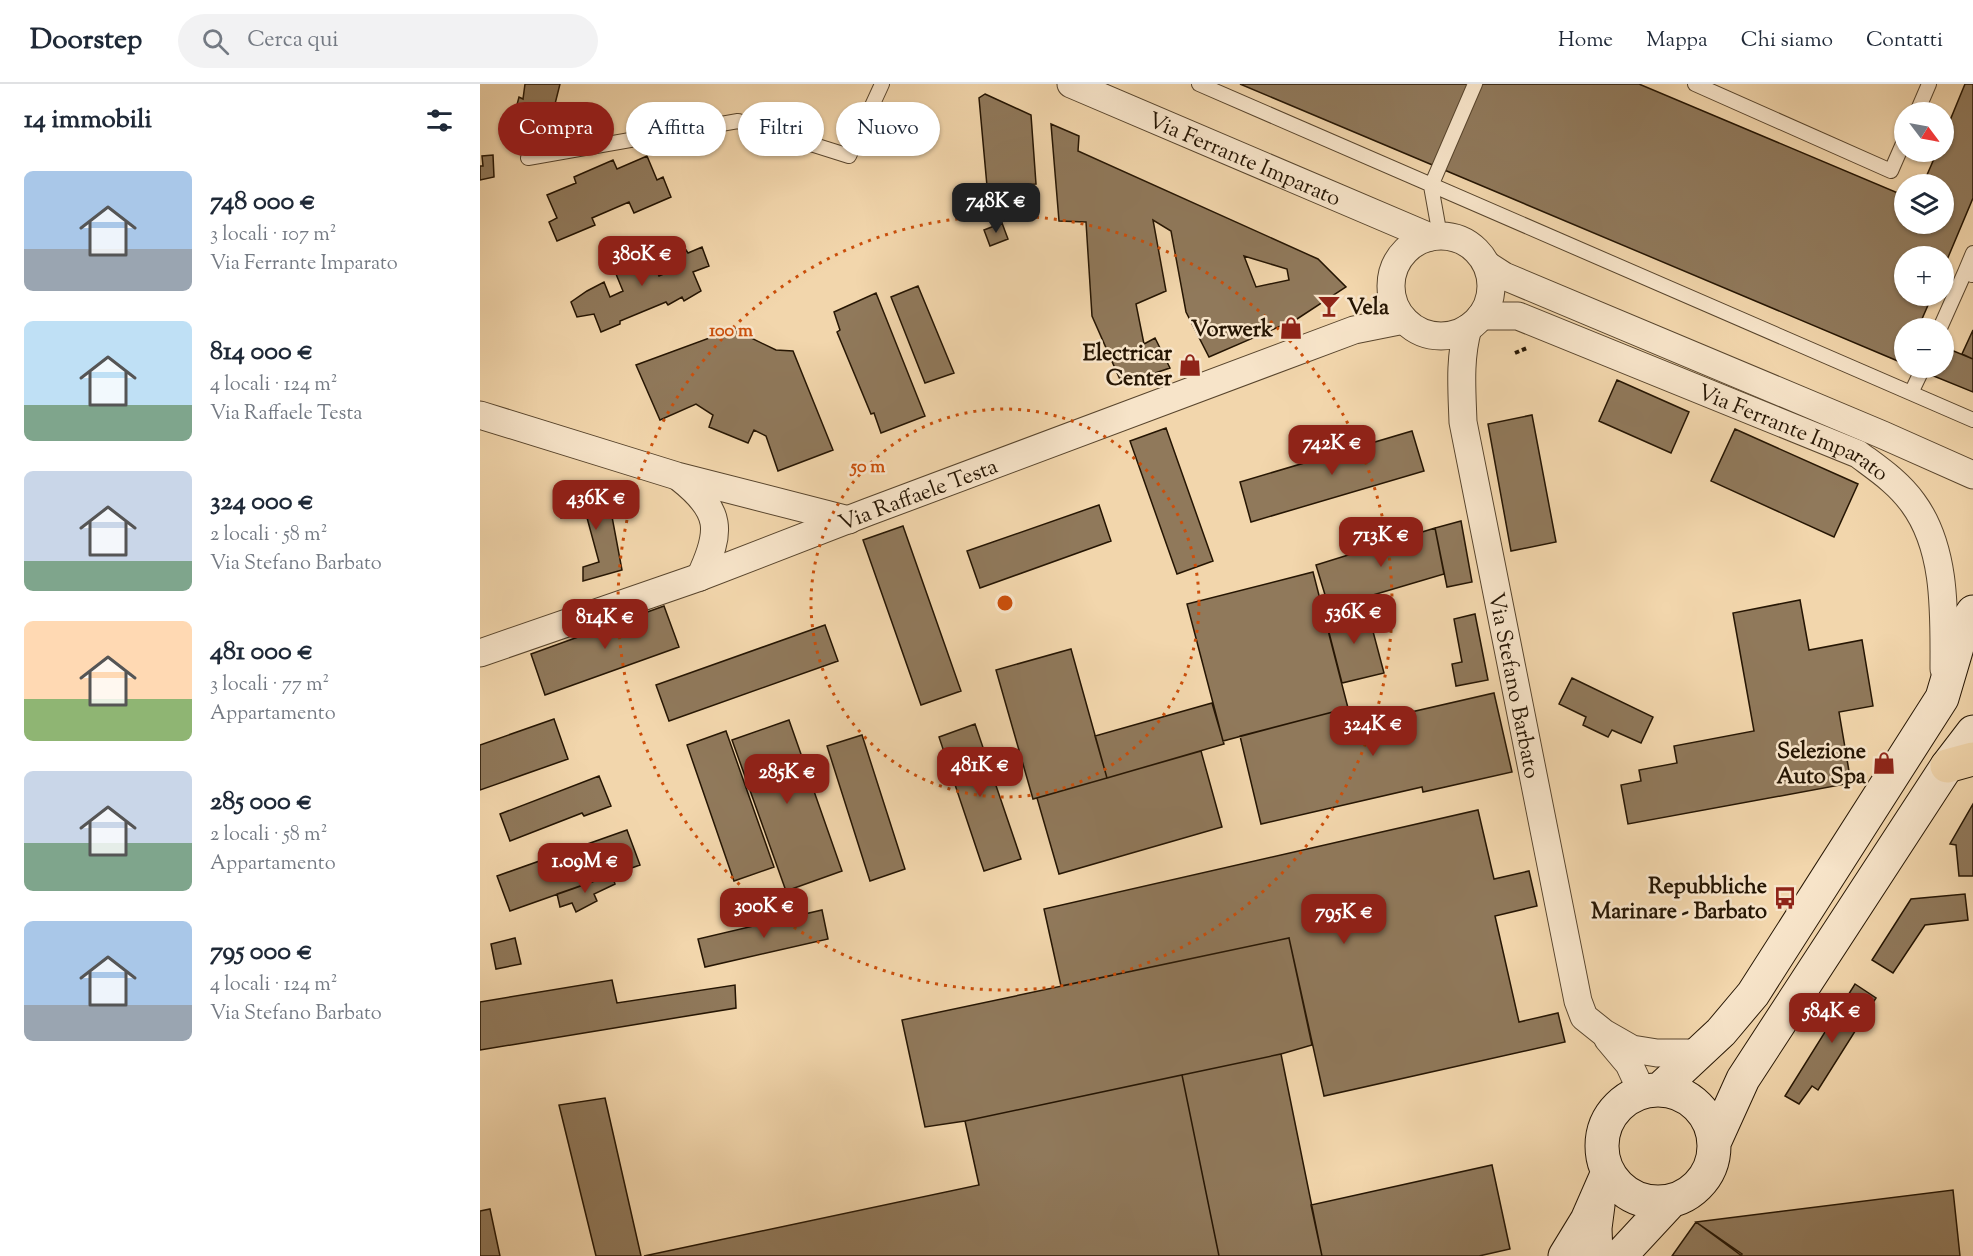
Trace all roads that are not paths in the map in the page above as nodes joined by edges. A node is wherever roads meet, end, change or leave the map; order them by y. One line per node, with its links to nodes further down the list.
1 (882, 84): 8 (lane)
2 (1071, 84): 11 (street, Via Ferrante Imparato)
3 (1199, 84): 10 (lane)
4 (1475, 84): 10 (lane)
5 (1929, 84): 7 (lane)
6 (1700, 85): 9 (lane)
7 (1921, 102)
8 (528, 158)
9 (1895, 162)
10 (1431, 186): 12 (lane); 23 (lane)
11 (1386, 219): 12 (street, Via Ferrante Imparato); 13 (street)
12 (1435, 236): 13 (street); 15 (street)
13 (1404, 253): 17 (street)
14 (1973, 253): 16 (lane)
15 (1487, 265): 20 (street); 26 (street, Via Ferrante Imparato)
16 (1969, 273): 18 (lane)
17 (1391, 294): 19 (street); 21 (street, Via Raffaele Testa)
18 (1945, 318)
19 (1404, 320): 20 (street); 21 (street, Via Raffaele Testa)
20 (1474, 322): 33 (street, Via Ferrante Imparato); 36 (street, Via Stefano Barbato)
21 (1354, 330): 28 (street, Via Raffaele Testa)
22 (1918, 378): 23 (lane)
23 (1911, 393): 25 (lane)
24 (480, 415): 27 (street)
25 (1973, 420)
26 (1973, 475)
27 (677, 476): 28 (street); 29 (street)
28 (849, 520): 29 (street, Via Raffaele Testa)
29 (700, 577): 31 (street, Via Raffaele Testa)
30 (1973, 612): 33 (main road)
31 (480, 653)
32 (1973, 662): 33 (main road)
33 (1944, 691): 37 (main road)
34 (1973, 732): 35 (main road)
35 (1960, 763): 39 (main road)
36 (1604, 1033): 37 (street, Via Stefano Barbato); 38 (street, Via Stefano Barbato)
37 (1698, 1053): 38 (main road)
38 (1651, 1091): 39 (main road); 40 (main road)
39 (1714, 1143): 41 (main road)
40 (1608, 1172): 41 (main road); 42 (main road); 43 (main road)
41 (1671, 1201): 44 (main road)
42 (1564, 1256)
43 (1596, 1256)
44 (1620, 1256)

